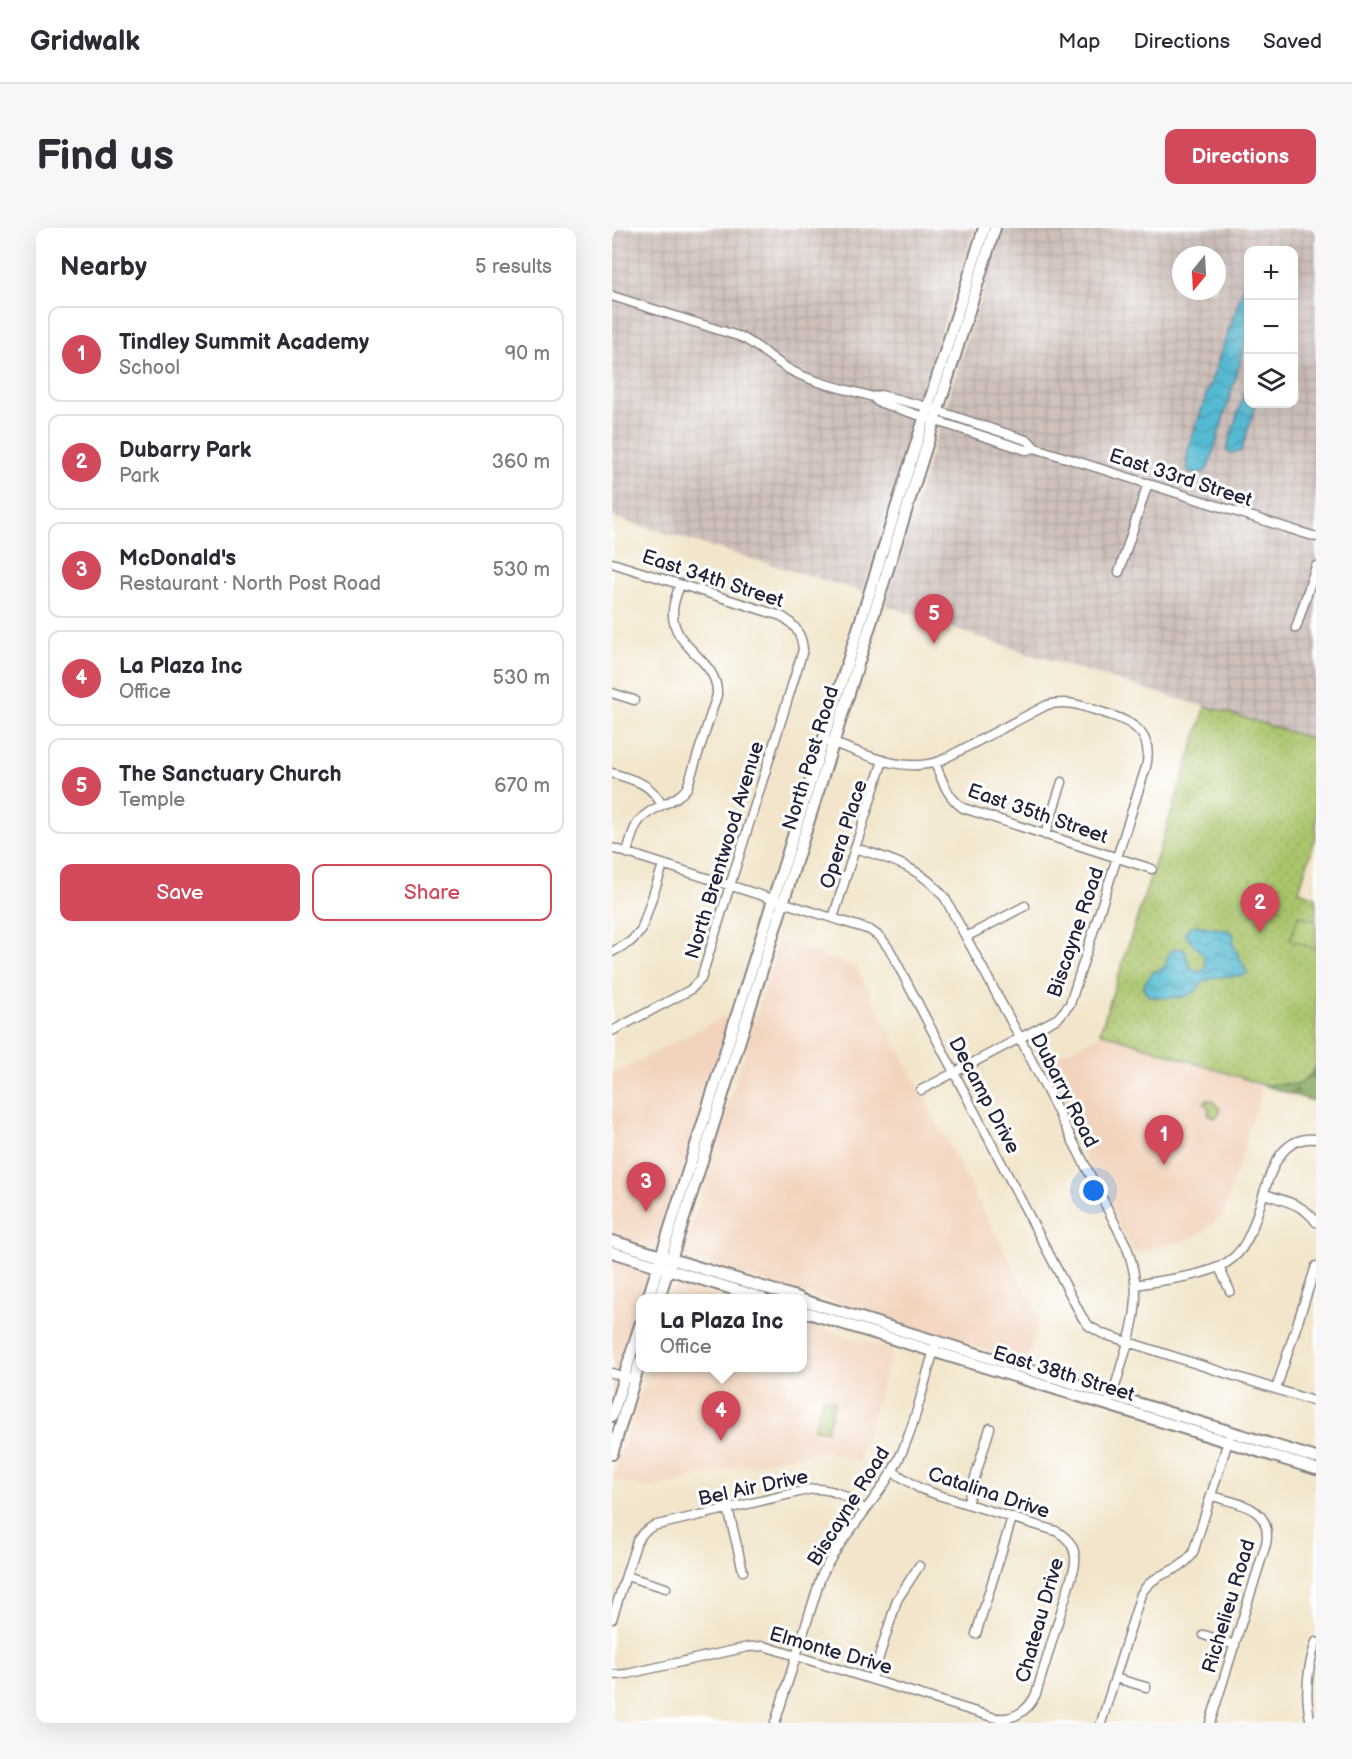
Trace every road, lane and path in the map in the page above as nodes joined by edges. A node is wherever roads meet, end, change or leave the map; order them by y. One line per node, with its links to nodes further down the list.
1 (984, 228): 4 (main road, North Post Road)
2 (995, 228): 4 (main road, North Post Road)
3 (612, 296): 4 (street, East 33rd Street)
4 (931, 415): 5 (street, East 33rd Street); 15 (main road, North Post Road)
5 (1148, 483): 6 (street, East 33rd Street); 9 (street)
6 (1316, 537)
7 (612, 563): 10 (street, East 34th Street)
8 (1316, 566): 11 (street)
9 (1119, 572)
10 (680, 585): 12 (street, East 34th Street); 20 (street)
11 (1296, 628)
12 (799, 632): 28 (street, North Brentwood Avenue)
13 (612, 693): 14 (street)
14 (634, 700)
15 (829, 742): 16 (street); 29 (main road, North Post Road)
16 (883, 760): 17 (street); 23 (street, Opera Place)
17 (935, 763): 21 (street, East 35th Street); 25 (street, Biscayne Road)
18 (612, 773): 20 (street)
19 (1062, 782): 21 (street)
20 (662, 805): 24 (street)
21 (1045, 835): 25 (street, East 35th Street)
22 (612, 848): 24 (street, Decamp Drive)
23 (855, 848): 31 (street, Opera Place); 32 (street, Dubarry Road)
24 (627, 853): 26 (street, Decamp Drive)
25 (1117, 858): 27 (street, East 35th Street); 35 (street, Biscayne Road)
26 (663, 865): 28 (street, Decamp Drive); 33 (street)
27 (1152, 869)
28 (730, 885): 29 (street, Decamp Drive); 34 (street, North Brentwood Avenue)
29 (779, 900): 31 (street, Decamp Drive); 43 (main road, North Post Road)
30 (1025, 906): 32 (street)
31 (833, 918): 36 (street, Decamp Drive)
32 (966, 937): 35 (street, Dubarry Road)
33 (612, 952)
34 (612, 1031)
35 (1020, 1038): 36 (street, Biscayne Road); 46 (street, Dubarry Road)
36 (955, 1072): 37 (street, Biscayne Road); 54 (street, Decamp Drive)
37 (921, 1090)
38 (1316, 1139): 39 (street)
39 (1264, 1194): 40 (street); 45 (street)
40 (1316, 1222)
41 (612, 1241): 43 (main road, East 38th Street)
42 (612, 1252): 43 (main road, East 38th Street)
43 (665, 1263): 48 (main road, North Post Road); 49 (main road, North Post Road); 50 (main road, East 38th Street); 51 (main road, East 38th Street)
44 (1316, 1266): 60 (street)
45 (1219, 1267): 46 (street); 47 (street)
46 (1136, 1285): 54 (street, Dubarry Road)
47 (1230, 1291)
48 (650, 1294)
49 (660, 1294)
50 (749, 1294)
51 (781, 1294)
52 (807, 1301): 56 (main road, East 38th Street)
53 (807, 1312): 56 (main road, East 38th Street)
54 (1129, 1343): 60 (street, Decamp Drive); 61 (street, Dubarry Road)
55 (636, 1344): 59 (main road)
56 (935, 1346): 61 (main road, East 38th Street); 69 (street, Biscayne Road)
57 (636, 1368): 59 (main road)
58 (612, 1373): 59 (street)
59 (629, 1378): 63 (main road); 66 (main road)
60 (1276, 1389): 62 (street, Decamp Drive)
61 (1109, 1400): 65 (main road, East 38th Street)
62 (1316, 1402)
63 (612, 1416)
64 (990, 1428): 71 (street)
65 (1229, 1437): 67 (main road, East 38th Street); 68 (main road, East 38th Street); 70 (street)
66 (612, 1454)
67 (1316, 1458)
68 (1316, 1469)
69 (892, 1471): 71 (street, Catalina Drive); 73 (street, Biscayne Road)
70 (1212, 1496): 84 (street, Richelieu Road); 87 (street)
71 (967, 1504): 74 (street, Catalina Drive)
72 (728, 1508): 73 (street, Bel Air Drive); 77 (street); 78 (street, Bel Air Drive)
73 (866, 1510): 85 (street, Biscayne Road)
74 (1012, 1518): 75 (street, Catalina Drive); 81 (street)
75 (1072, 1547): 90 (street, Chateau Drive)
76 (919, 1566): 88 (street)
77 (743, 1571)
78 (626, 1576): 79 (street); 80 (street)
79 (666, 1588)
80 (612, 1619)
81 (976, 1634)
82 (1204, 1635): 84 (street)
83 (1316, 1642): 94 (street)
84 (1235, 1645): 93 (street, Richelieu Road)
85 (796, 1655): 86 (street, Elmonte Drive); 88 (street, Elmonte Drive); 91 (street, Biscayne Road)
86 (612, 1675)
87 (1115, 1678): 89 (street); 92 (street)
88 (872, 1679): 90 (street, Elmonte Drive)
89 (1146, 1687)
90 (1002, 1719)
91 (775, 1723)
92 (1101, 1723)
93 (1210, 1723)
94 (1311, 1723)

